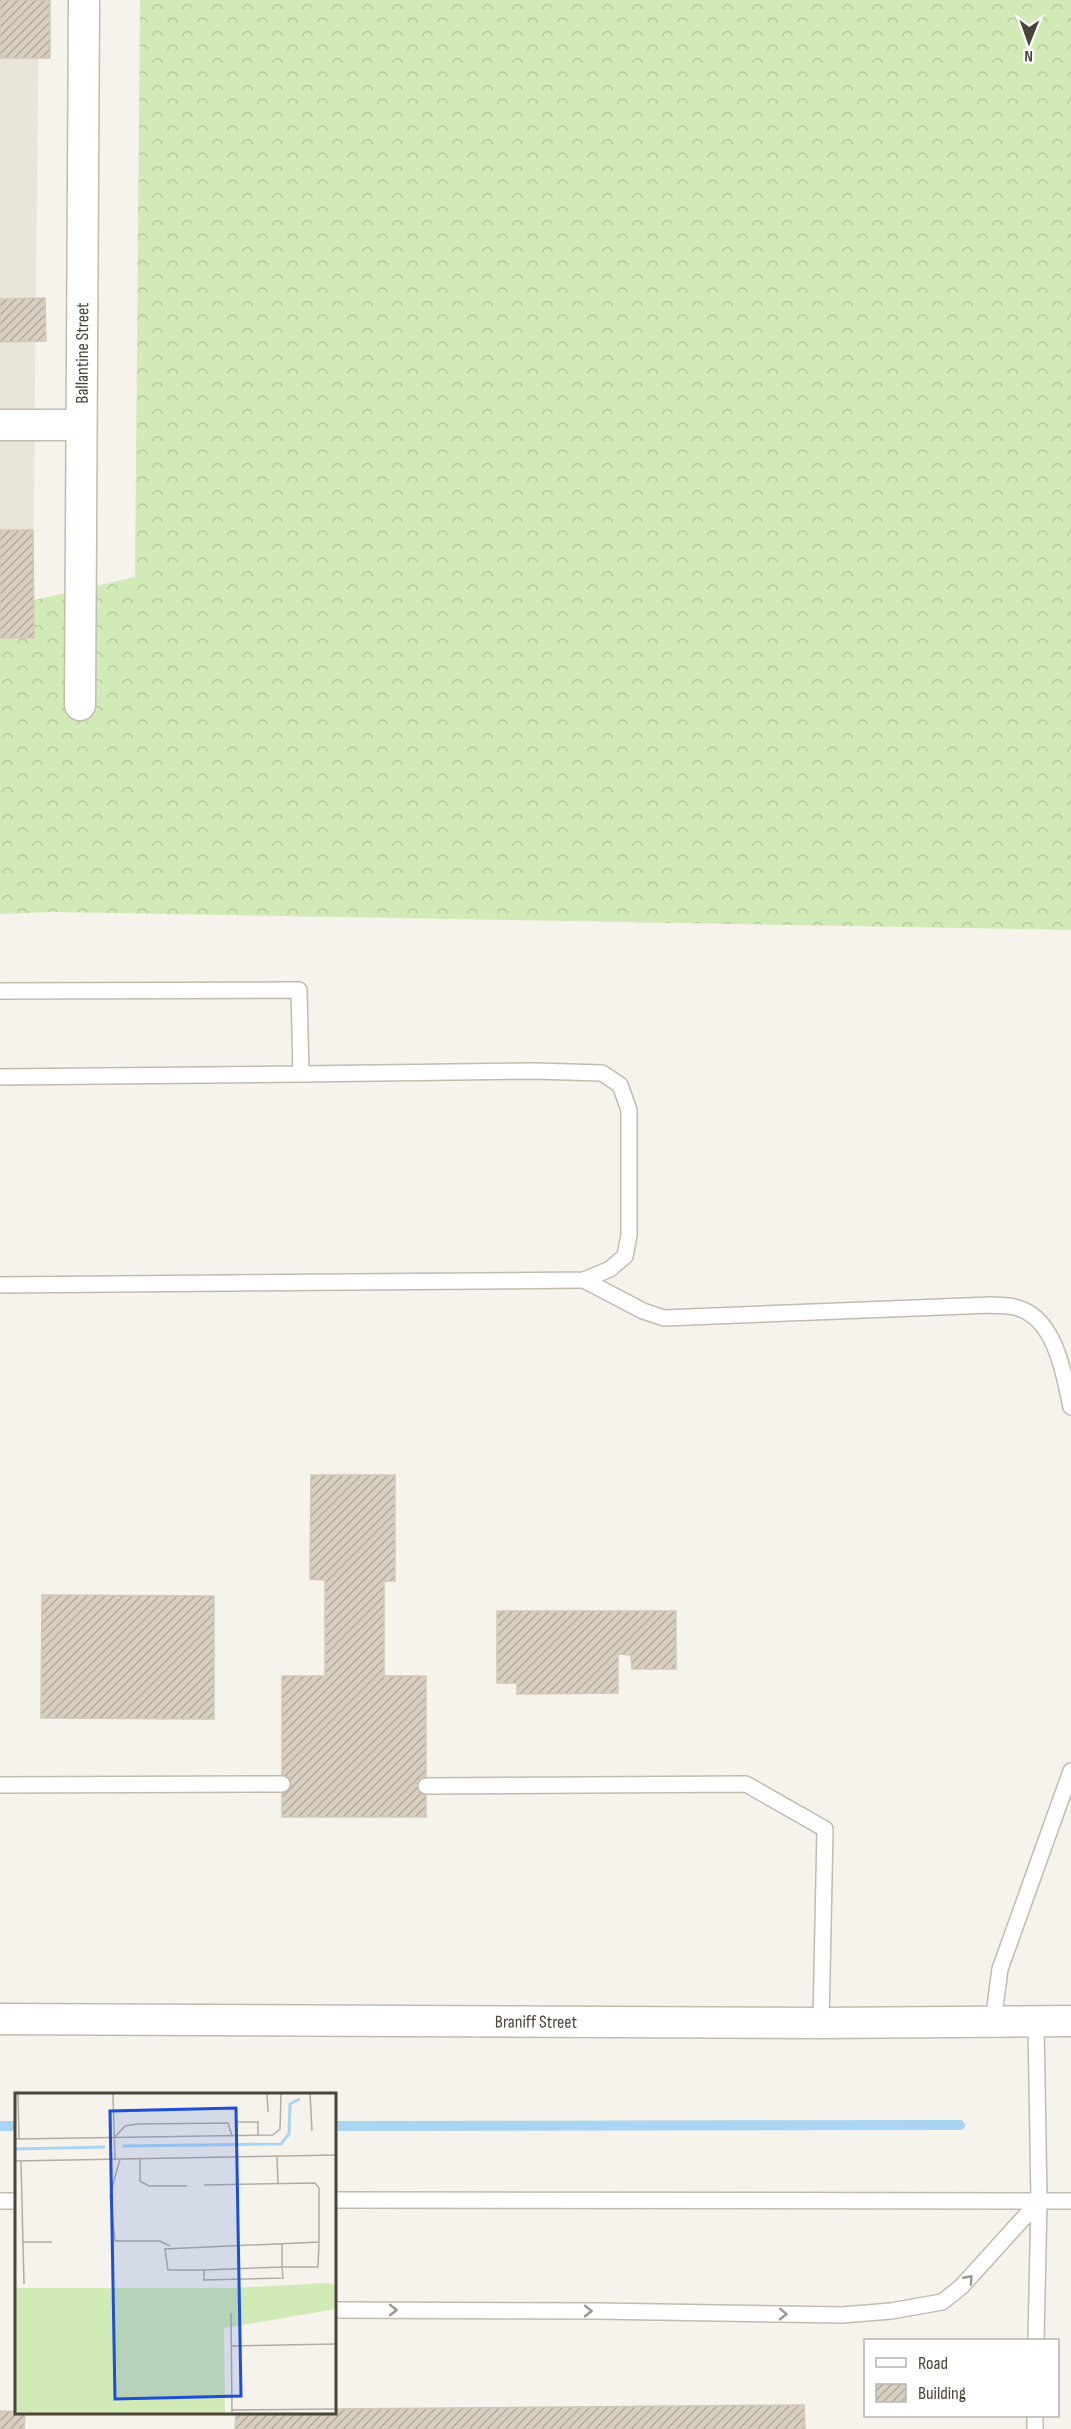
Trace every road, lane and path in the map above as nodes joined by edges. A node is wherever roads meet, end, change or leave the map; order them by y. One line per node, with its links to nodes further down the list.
1 (84, 0): 3 (street, Ballantine Street)
2 (0, 424): 3 (street)
3 (80, 425): 4 (street, Ballantine Street)
4 (80, 705)
5 (0, 991): 6 (lane)
6 (301, 1074): 7 (lane); 8 (lane)
7 (0, 1077)
8 (584, 1280): 9 (lane); 10 (lane)
9 (0, 1285)
10 (1071, 1407)
11 (1071, 1771): 17 (lane)
12 (282, 1784): 13 (lane)
13 (0, 1785)
14 (426, 1786): 19 (lane)
15 (0, 2019): 19 (street, Braniff Street)
16 (1071, 2021): 18 (street, Braniff Street)
17 (993, 2022): 18 (street, Braniff Street); 19 (street, Braniff Street)
18 (1036, 2022): 21 (lane)
19 (820, 2023)
20 (336, 2200): 21 (lane)
21 (1039, 2200): 22 (lane); 23 (lane, one-way to 21); 24 (lane)
22 (1071, 2200)
23 (336, 2310)
24 (1036, 2339)

